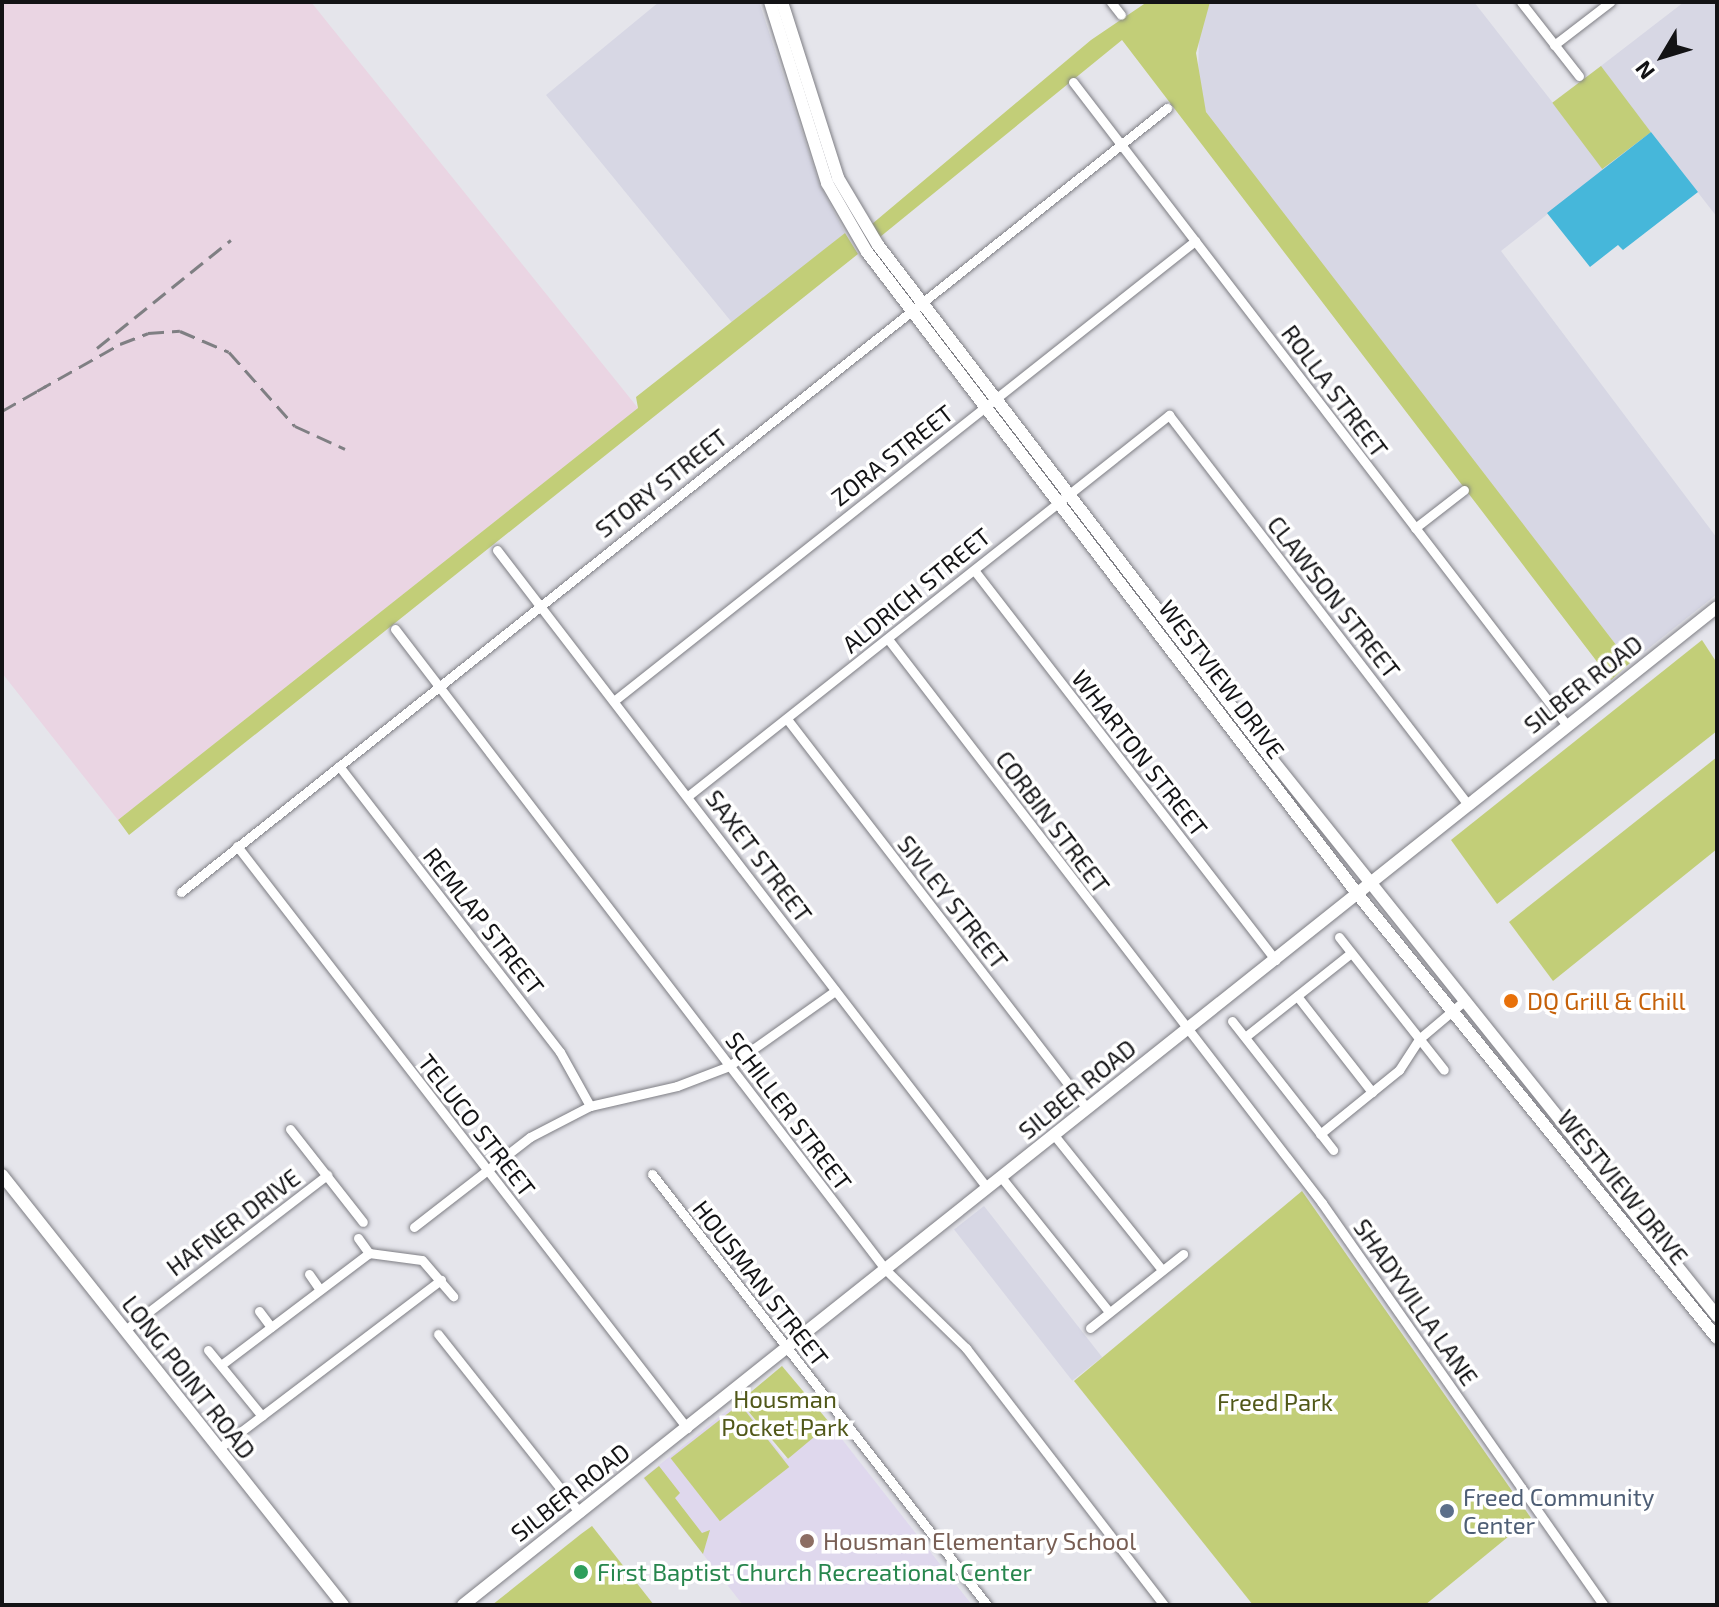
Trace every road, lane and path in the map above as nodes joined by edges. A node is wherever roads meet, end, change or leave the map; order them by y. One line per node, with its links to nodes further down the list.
1 (770, 2): 13 (main road, WESTVIEW DRIVE)
2 (782, 2): 13 (main road, WESTVIEW DRIVE)
3 (1111, 2): 6 (street)
4 (1521, 2): 7 (street)
5 (1610, 2): 7 (street)
6 (1121, 15)
7 (1554, 45): 8 (street)
8 (1579, 76)
9 (1073, 82): 11 (street, ROLLA STREET)
10 (1167, 108): 11 (street, STORY STREET)
11 (1121, 145): 12 (street, ROLLA STREET); 13 (street, STORY STREET)
12 (1195, 241): 14 (street, ZORA STREET); 18 (street, ROLLA STREET)
13 (917, 307): 14 (main road, WESTVIEW DRIVE); 21 (street, STORY STREET)
14 (992, 402): 17 (main road, WESTVIEW DRIVE); 26 (street, ZORA STREET)
15 (1169, 415): 17 (street, ALDRICH STREET); 32 (street, CLAWSON STREET)
16 (1464, 490): 18 (street)
17 (1064, 497): 20 (street, ALDRICH STREET); 29 (main road, WESTVIEW DRIVE)
18 (1415, 528): 28 (street, ROLLA STREET)
19 (497, 550): 21 (street, SAXET STREET)
20 (974, 570): 24 (street, ALDRICH STREET); 39 (street, WHARTON STREET)
21 (539, 604): 25 (street, STORY STREET); 26 (street, SAXET STREET)
22 (1717, 607): 28 (main road, SILBER ROAD)
23 (395, 629): 25 (street, SCHILLER STREET)
24 (888, 639): 27 (street, ALDRICH STREET); 44 (street, CORBIN STREET)
25 (439, 688): 30 (street, STORY STREET); 47 (street, SCHILLER STREET)
26 (615, 700): 31 (street, SAXET STREET)
27 (787, 719): 31 (street, ALDRICH STREET); 51 (street, SIVLEY STREET)
28 (1566, 724): 32 (main road, SILBER ROAD)
29 (1265, 761): 34 (main road, WESTVIEW DRIVE); 36 (main road, WESTVIEW DRIVE)
30 (339, 766): 33 (street, STORY STREET); 50 (street, REMLAP STREET)
31 (688, 796): 40 (street, SAXET STREET)
32 (1468, 804): 34 (main road, SILBER ROAD)
33 (237, 846): 35 (street, STORY STREET); 57 (street, TELUCO STREET)
34 (1372, 886): 36 (main road, SILBER ROAD); 42 (main road, WESTVIEW DRIVE)
35 (181, 892)
36 (1359, 896): 39 (main road, SILBER ROAD); 42 (main road, WESTVIEW DRIVE)
37 (1339, 937): 38 (street)
38 (1351, 953): 41 (street); 46 (street)
39 (1275, 960): 44 (main road, SILBER ROAD)
40 (835, 991): 47 (street); 62 (street, SAXET STREET)
41 (1297, 996): 45 (street); 49 (street)
42 (1458, 1006): 46 (street); 56 (main road, WESTVIEW DRIVE)
43 (1232, 1021): 45 (street)
44 (1187, 1029): 51 (main road, SILBER ROAD); 93 (street, SHADYVILLA LANE)
45 (1245, 1037): 53 (street)
46 (1419, 1039): 48 (street); 49 (street)
47 (729, 1066): 50 (street); 68 (street, SCHILLER STREET)
48 (1444, 1070)
49 (1372, 1092): 53 (street)
50 (590, 1106): 57 (street)
51 (1087, 1108): 54 (main road, SILBER ROAD)
52 (290, 1129): 60 (street)
53 (1320, 1134): 55 (street)
54 (1054, 1135): 61 (main road, SILBER ROAD); 69 (street)
55 (1333, 1150)
56 (1589, 1169): 76 (main road, WESTVIEW DRIVE); 81 (main road, WESTVIEW DRIVE)
57 (487, 1170): 64 (street); 86 (street, TELUCO STREET)
58 (652, 1174): 82 (street, HOUSMAN STREET)
59 (2, 1175): 79 (main road, LONG POINT ROAD)
60 (327, 1175): 63 (street); 79 (street, HAFNER DRIVE)
61 (1001, 1177): 62 (main road, SILBER ROAD); 75 (street)
62 (987, 1188): 68 (main road, SILBER ROAD)
63 (363, 1222)
64 (414, 1227)
65 (358, 1238): 66 (street)
66 (369, 1253): 71 (street); 72 (street)
67 (1183, 1254): 69 (street)
68 (886, 1270): 82 (main road, SILBER ROAD); 92 (street, SCHILLER STREET)
69 (1162, 1270): 75 (street)
70 (309, 1274): 72 (street)
71 (441, 1280): 73 (street); 85 (street)
72 (320, 1290): 77 (street)
73 (453, 1296)
74 (259, 1311): 77 (street)
75 (1109, 1312): 78 (street)
76 (1717, 1316)
77 (271, 1327): 84 (street)
78 (1090, 1328)
79 (125, 1330): 87 (main road, LONG POINT ROAD)
80 (438, 1334): 88 (street)
81 (1717, 1338)
82 (786, 1349): 86 (main road, SILBER ROAD); 91 (street, HOUSMAN STREET)
83 (208, 1350): 84 (street)
84 (221, 1365): 85 (street)
85 (262, 1416): 87 (street)
86 (687, 1428): 88 (main road, SILBER ROAD)
87 (218, 1449): 89 (main road, LONG POINT ROAD)
88 (580, 1513): 90 (main road, SILBER ROAD)
89 (343, 1605)
90 (463, 1605)
91 (987, 1605)
92 (1164, 1605)
93 (1604, 1605)

